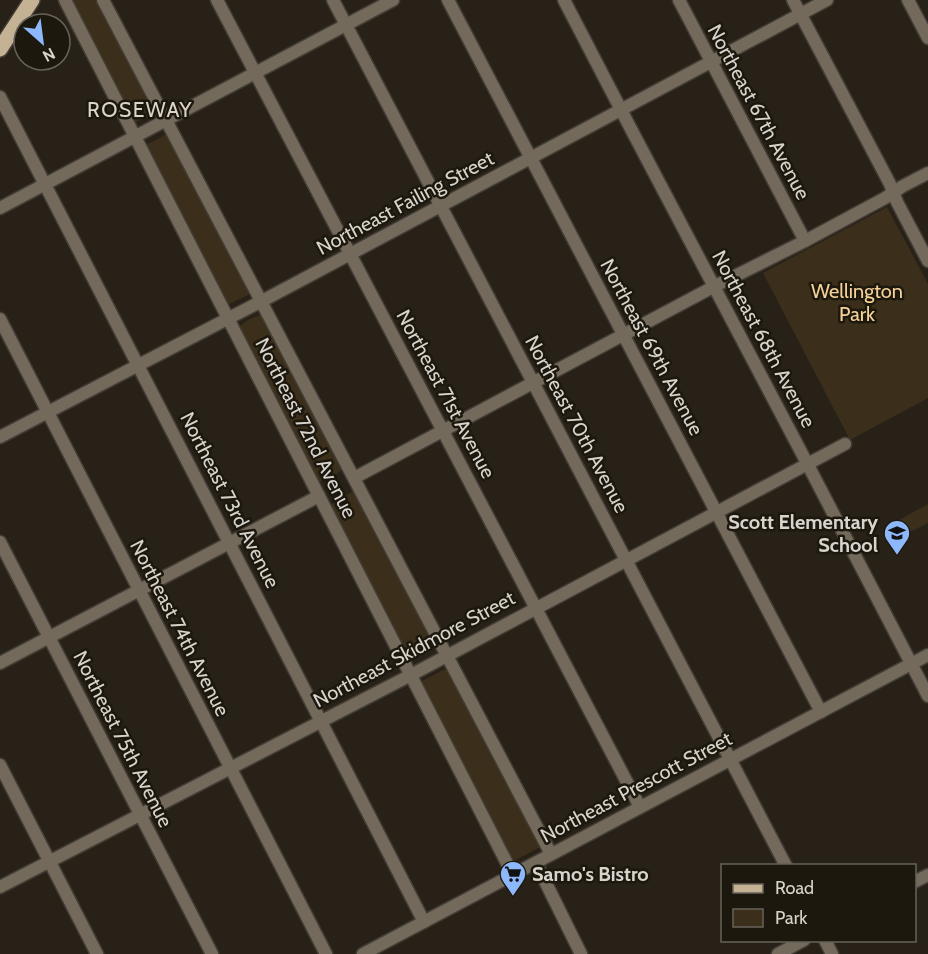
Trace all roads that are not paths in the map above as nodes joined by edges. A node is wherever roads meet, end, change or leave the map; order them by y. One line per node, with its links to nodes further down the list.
1 (32, 0): 16 (main road)
2 (65, 0): 22 (street, Northeast 72nd Avenue)
3 (103, 0): 21 (street, Northeast 72nd Avenue)
4 (217, 0): 18 (street, Northeast 71st Avenue)
5 (333, 0): 14 (street, Northeast 70th Avenue)
6 (393, 0): 14 (street)
7 (448, 0): 23 (street, Northeast 69th Avenue)
8 (564, 0): 20 (street, Northeast 68th Avenue)
9 (679, 0): 17 (street, Northeast 67th Avenue)
10 (793, 0): 13 (street)
11 (827, 0): 13 (street, Northeast Failing Street)
12 (908, 0): 15 (street)
13 (801, 14): 17 (street, Northeast Failing Street); 26 (street)
14 (346, 25): 18 (street); 27 (street, Northeast 70th Avenue)
15 (928, 38)
16 (0, 49)
17 (711, 62): 20 (street, Northeast Failing Street); 29 (street, Northeast 67th Avenue)
18 (256, 73): 21 (street); 30 (street, Northeast 71st Avenue)
19 (0, 97): 25 (street, Northeast 73rd Avenue)
20 (621, 110): 23 (street, Northeast Failing Street); 32 (street, Northeast 68th Avenue)
21 (166, 121): 22 (street); 33 (street, Northeast 72nd Avenue)
22 (135, 137): 25 (street); 35 (street, Northeast 72nd Avenue)
23 (530, 158): 27 (street, Northeast Failing Street); 36 (street, Northeast 69th Avenue)
24 (928, 173): 26 (street)
25 (45, 184): 28 (street); 37 (street, Northeast 73rd Avenue)
26 (893, 193): 29 (street); 31 (street)
27 (441, 205): 30 (street, Northeast Failing Street); 38 (street, Northeast 70th Avenue)
28 (0, 208)
29 (805, 241): 32 (street)
30 (351, 253): 33 (street, Northeast Failing Street); 40 (street, Northeast 71st Avenue)
31 (928, 261)
32 (715, 286): 36 (street); 43 (street, Northeast 68th Avenue)
33 (262, 301): 35 (street, Northeast Failing Street); 44 (street, Northeast 72nd Avenue)
34 (0, 319): 39 (street, Northeast 74th Avenue)
35 (228, 319): 37 (street, Northeast Failing Street); 45 (street, Northeast 72nd Avenue)
36 (623, 334): 38 (street); 46 (street, Northeast 69th Avenue)
37 (138, 365): 39 (street, Northeast Failing Street); 48 (street, Northeast 73rd Avenue)
38 (533, 382): 40 (street); 49 (street, Northeast 70th Avenue)
39 (48, 412): 41 (street, Northeast Failing Street); 50 (street, Northeast 74th Avenue)
40 (443, 431): 44 (street); 51 (street, Northeast 71st Avenue)
41 (0, 437)
42 (845, 444): 43 (street, Northeast Skidmore Street)
43 (808, 465): 46 (street, Northeast Skidmore Street); 56 (street, Northeast 68th Avenue)
44 (354, 478): 53 (street, Northeast 72nd Avenue)
45 (319, 496): 48 (street); 57 (street, Northeast 72nd Avenue)
46 (716, 512): 49 (street, Northeast Skidmore Street); 59 (street, Northeast 69th Avenue)
47 (0, 542): 52 (street, Northeast 75th Avenue)
48 (230, 543): 50 (street); 60 (street, Northeast 73rd Avenue)
49 (626, 559): 51 (street, Northeast Skidmore Street); 61 (street, Northeast 70th Avenue)
50 (139, 590): 52 (street); 63 (street, Northeast 74th Avenue)
51 (536, 607): 53 (street, Northeast Skidmore Street); 64 (street, Northeast 71st Avenue)
52 (49, 637): 55 (street); 65 (street, Northeast 75th Avenue)
53 (447, 655): 57 (street, Northeast Skidmore Street); 66 (street, Northeast 72nd Avenue)
54 (928, 655): 56 (street, Northeast Prescott Street)
55 (0, 663)
56 (911, 664): 58 (street, Northeast 68th Avenue); 59 (street, Northeast Prescott Street)
57 (411, 675): 60 (street, Northeast Skidmore Street); 70 (street, Northeast 72nd Avenue)
58 (928, 696)
59 (821, 712): 61 (street, Northeast Prescott Street)
60 (321, 720): 63 (street, Northeast Skidmore Street); 72 (street, Northeast 73rd Avenue)
61 (731, 759): 64 (street, Northeast Prescott Street); 69 (street, Northeast 70th Avenue)
62 (0, 765): 67 (street)
63 (230, 768): 65 (street, Northeast Skidmore Street); 76 (street, Northeast 74th Avenue)
64 (640, 807): 66 (street, Northeast Prescott Street)
65 (140, 815): 67 (street, Northeast Skidmore Street); 75 (street, Northeast 75th Avenue)
66 (551, 854): 68 (street, Northeast Prescott Street)
67 (50, 861): 71 (street, Northeast Skidmore Street); 74 (street)
68 (536, 862): 70 (street, Northeast Prescott Street); 78 (street)
69 (785, 864)
70 (513, 874): 72 (street, Northeast Prescott Street)
71 (0, 887)
72 (424, 922): 77 (street, Northeast Prescott Street)
73 (800, 942): 79 (street)
74 (97, 954)
75 (212, 954)
76 (326, 954)
77 (363, 954)
78 (581, 954)
79 (778, 954)

